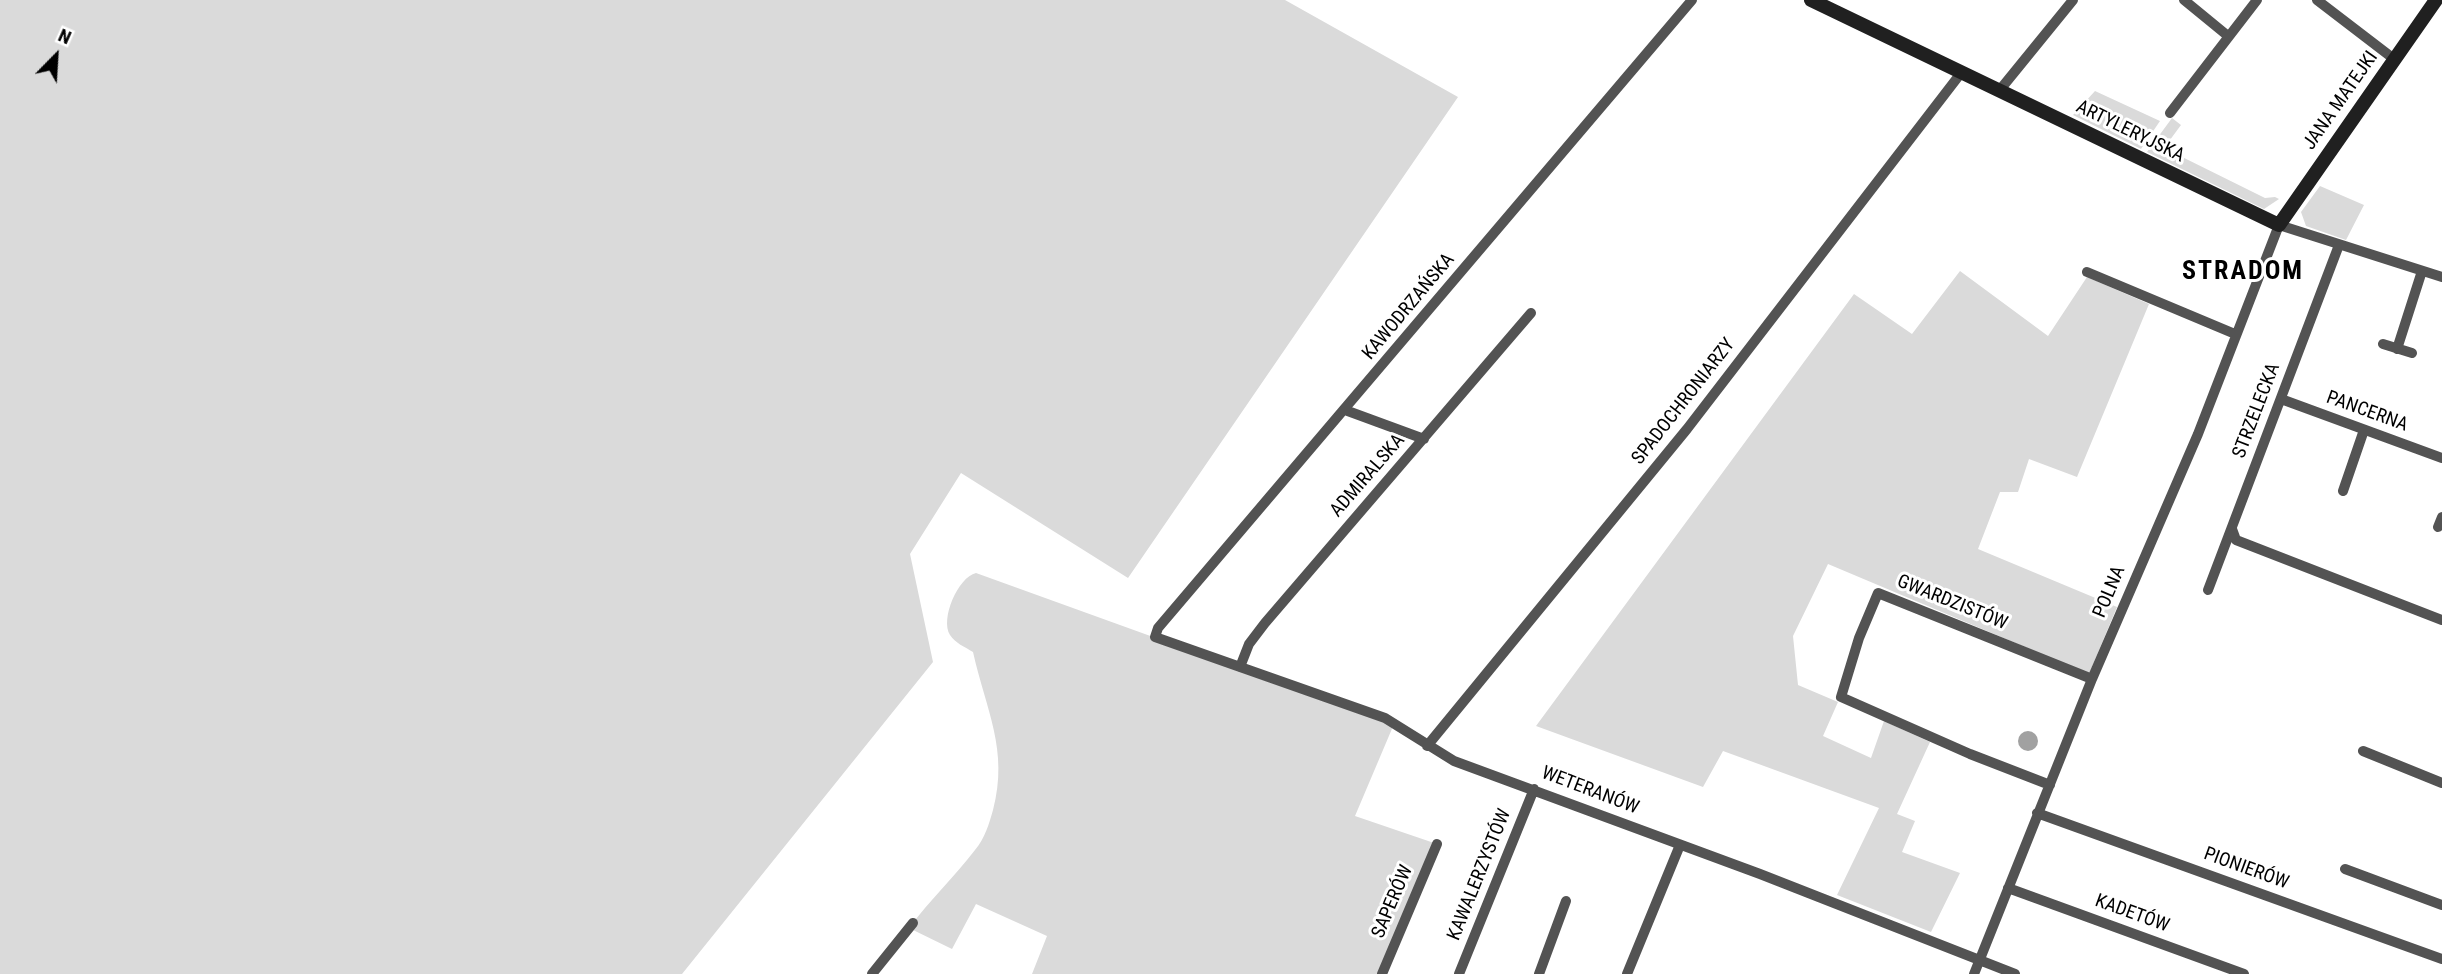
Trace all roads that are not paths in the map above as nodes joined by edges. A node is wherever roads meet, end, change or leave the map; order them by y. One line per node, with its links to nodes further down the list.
1 (1692, 0): 24 (street, KAWODRZAŃSKA)
2 (1811, 0): 10 (street, ARTYLERYJSKA)
3 (2073, 0): 11 (street)
4 (2184, 0): 8 (street)
5 (2258, 0): 8 (street)
6 (2316, 0): 9 (street)
7 (2436, 0): 9 (street, JANA MATEJKI)
8 (2228, 36): 12 (street)
9 (2394, 59): 13 (street, JANA MATEJKI)
10 (1961, 73): 11 (street, ARTYLERYJSKA); 35 (street, SPADOCHRONIARZY)
11 (1999, 91): 13 (street, ARTYLERYJSKA)
12 (2170, 113)
13 (2279, 225): 14 (street, ARTYLERYJSKA); 19 (street, POLNA)
14 (2339, 245): 15 (street, ARTYLERYJSKA); 23 (street, STRZELECKA)
15 (2422, 271): 17 (street, ARTYLERYJSKA); 21 (street)
16 (2087, 272): 19 (street)
17 (2442, 277)
18 (1531, 313): 26 (street, ADMIRALSKA)
19 (2235, 334): 34 (street, POLNA)
20 (2383, 344): 21 (street)
21 (2397, 349): 22 (street)
22 (2412, 353)
23 (2281, 399): 25 (street, PANCERNA); 29 (street, STRZELECKA)
24 (1345, 410): 26 (street); 32 (street, KAWODRZAŃSKA)
25 (2364, 430): 27 (street, PANCERNA); 28 (street)
26 (1424, 439): 33 (street, ADMIRALSKA)
27 (2442, 458)
28 (2343, 491)
29 (2232, 529): 30 (street, STRZELECKA); 31 (street)
30 (2208, 590)
31 (2442, 620)
32 (1155, 637): 33 (street, WETERANÓW)
33 (1240, 667): 35 (street, WETERANÓW)
34 (2092, 678): 38 (street, POLNA); 38 (street, GWARDZISTÓW)
35 (1427, 746): 39 (street, WETERANÓW)
36 (2363, 751): 37 (street)
37 (2442, 783)
38 (2050, 785): 40 (street, POLNA)
39 (1534, 789): 42 (street, WETERANÓW); 52 (street, KAWALERZYSTÓW)
40 (2037, 813): 44 (street, POLNA); 49 (street, PIONIERÓW)
41 (1437, 844): 51 (street, SAPERÓW)
42 (1680, 845): 48 (street, WETERANÓW); 54 (street)
43 (2345, 869): 46 (street)
44 (2008, 888): 48 (street, POLNA); 57 (street, KADETÓW)
45 (1566, 901): 53 (street)
46 (2442, 905)
47 (914, 923): 50 (street)
48 (1979, 959): 55 (street, POLNA); 56 (street, WETERANÓW)
49 (2442, 959)
50 (872, 974)
51 (1382, 974)
52 (1459, 974)
53 (1539, 974)
54 (1627, 974)
55 (1974, 974)
56 (2015, 974)
57 (2244, 974)

